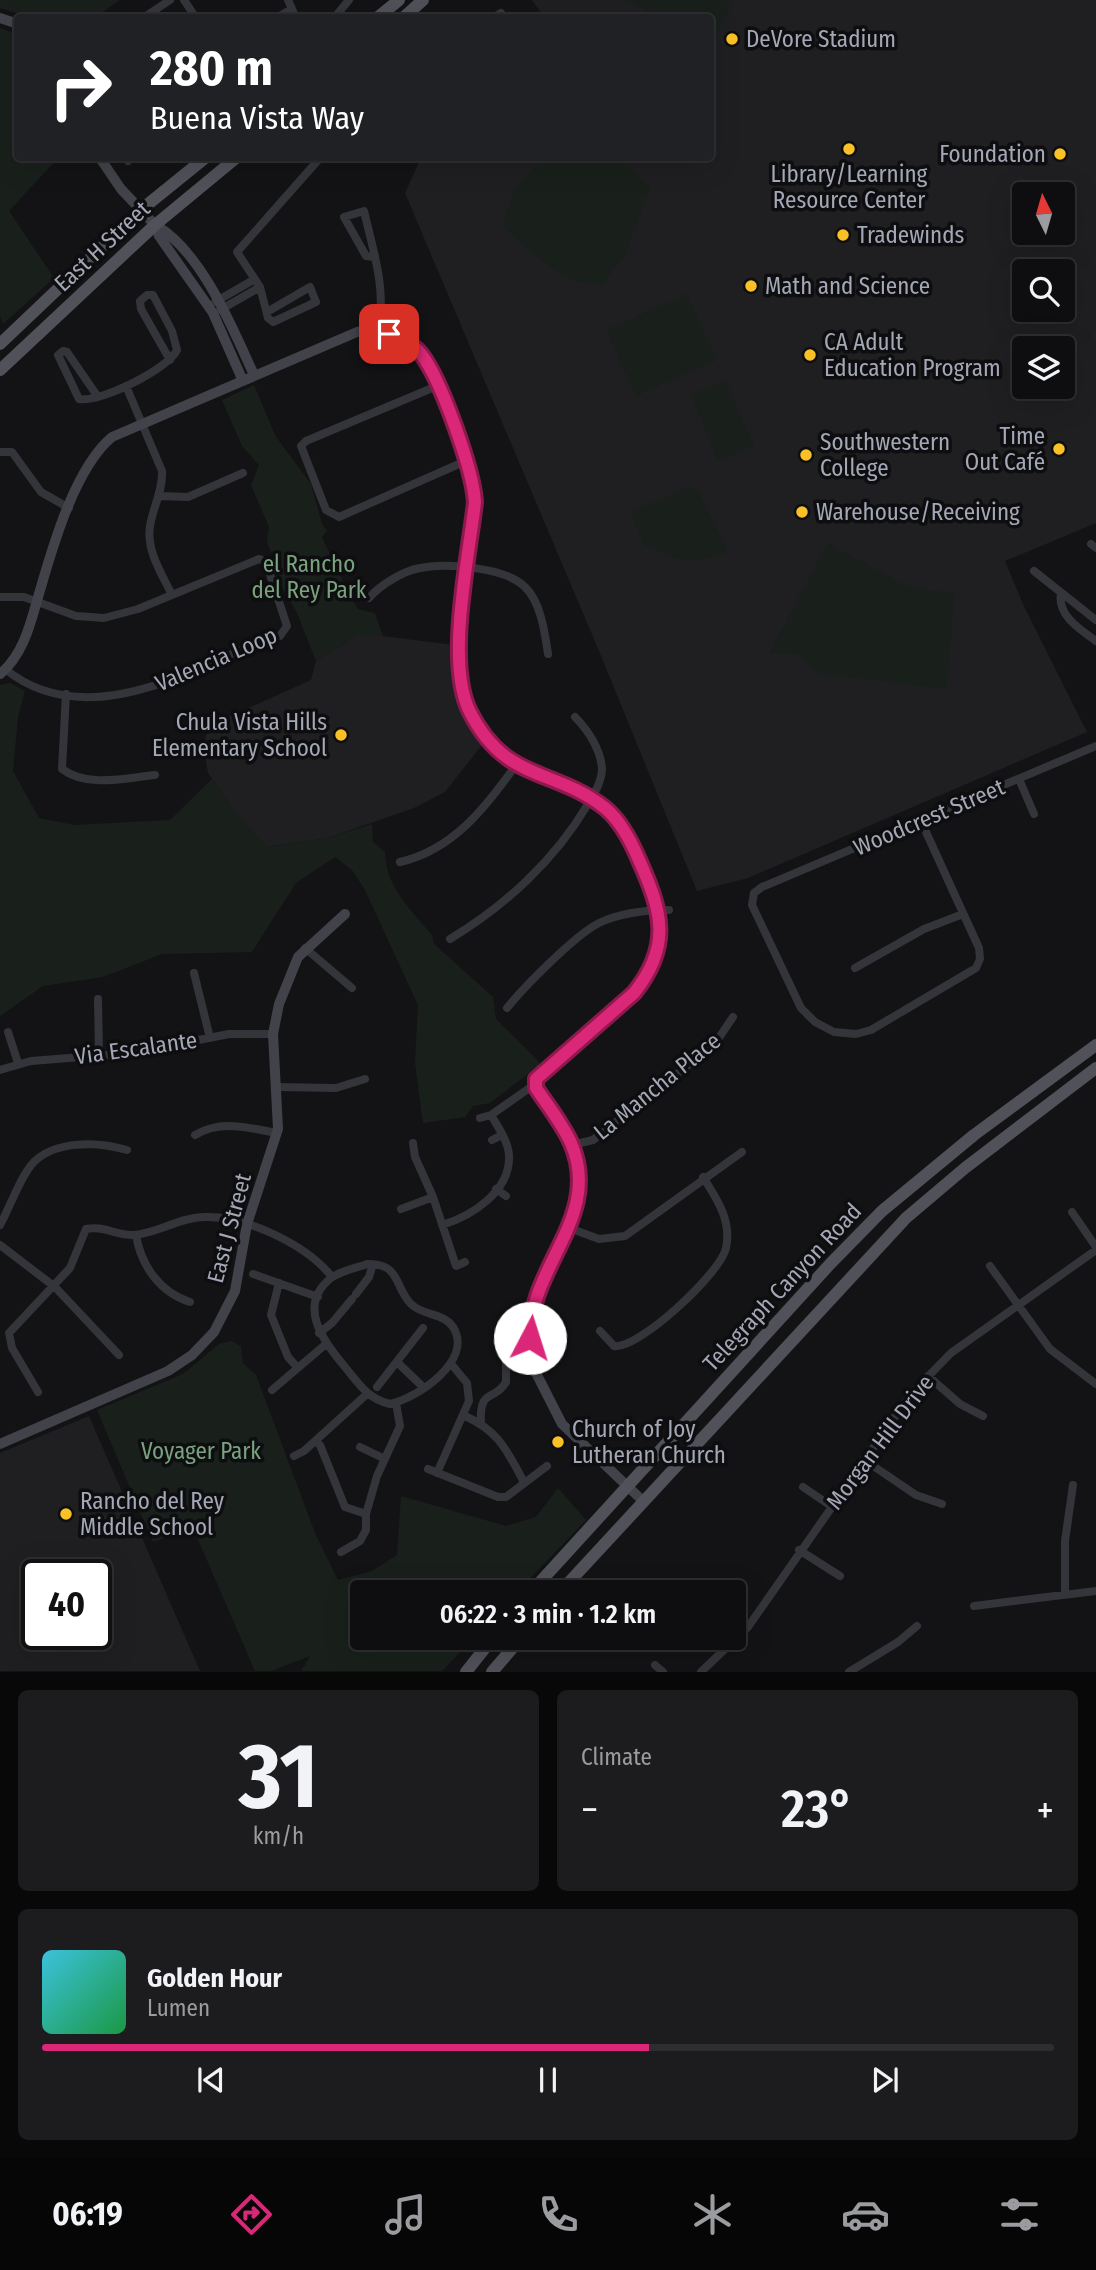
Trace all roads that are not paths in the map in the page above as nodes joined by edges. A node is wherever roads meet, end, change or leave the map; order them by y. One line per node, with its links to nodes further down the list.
1 (170, 0): 7 (street)
2 (288, 0): 6 (street)
3 (349, 0): 10 (street)
4 (399, 0): 11 (main road)
5 (423, 0): 12 (main road)
6 (292, 9): 8 (street); 9 (street)
7 (149, 14)
8 (283, 14)
9 (294, 14)
10 (337, 14)
11 (382, 14)
12 (407, 14)
13 (102, 161): 17 (street)
14 (201, 161): 17 (main road, East H Street)
15 (232, 161): 18 (main road, East H Street)
16 (317, 161): 20 (street)
17 (142, 209): 18 (street); 24 (main road, East H Street)
18 (155, 225): 21 (street); 26 (main road, East H Street)
19 (374, 257): 19 (street); 23 (street)
20 (257, 283): 21 (street); 22 (street)
21 (215, 307): 27 (street); 28 (street)
22 (267, 312): 22 (street)
23 (378, 331): 27 (street); 30 (street)
24 (0, 344)
25 (170, 360): 25 (street); 29 (street)
26 (0, 370)
27 (254, 375): 28 (street)
28 (243, 381): 32 (street)
29 (126, 386): 31 (street); 32 (street)
30 (437, 386): 34 (street); 34 (street)
31 (99, 397): 31 (street)
32 (144, 424): 36 (street); 37 (street)
33 (0, 452): 37 (street)
34 (468, 460): 38 (street)
35 (243, 473): 36 (street)
36 (159, 496): 41 (street)
37 (69, 508): 44 (street)
38 (467, 569): 43 (street); 47 (street); 52 (street)
39 (1034, 571): 40 (street)
40 (1061, 593): 45 (street); 46 (street)
41 (172, 595): 44 (street, Valencia Loop); 49 (street, Valencia Loop)
42 (0, 597): 44 (street, Valencia Loop)
43 (369, 598)
44 (37, 601): 48 (street)
45 (1096, 620)
46 (1096, 641)
47 (548, 654)
48 (3, 671): 49 (street, Valencia Loop)
49 (66, 694): 53 (street)
50 (575, 717): 55 (street)
51 (1096, 746): 54 (street, Woodcrest Street)
52 (516, 765): 55 (street); 58 (street)
53 (155, 775)
54 (1019, 779): 56 (street); 57 (street, Woodcrest Street)
55 (591, 799): 59 (street); 62 (street)
56 (1034, 814)
57 (921, 821): 61 (street); 61 (street, Woodcrest Street)
58 (400, 862)
59 (664, 910): 68 (street); 79 (street)
60 (345, 914): 63 (street, East J Street)
61 (963, 914): 64 (street)
62 (450, 939)
63 (305, 948): 66 (street); 71 (street, East J Street)
64 (855, 968)
65 (194, 974): 72 (street)
66 (352, 988)
67 (98, 999): 74 (street)
68 (506, 1008)
69 (733, 1017): 88 (street, La Mancha Place)
70 (8, 1032): 75 (street)
71 (273, 1034): 72 (street, Via Escalante); 80 (street, East J Street)
72 (210, 1038): 74 (street, Via Escalante)
73 (1096, 1045): 145 (main road, Telegraph Canyon Road)
74 (99, 1055): 75 (street, Via Escalante)
75 (18, 1063): 77 (street, Via Escalante)
76 (1096, 1068): 147 (main road, Telegraph Canyon Road)
77 (0, 1070)
78 (365, 1079): 80 (street)
79 (535, 1084): 81 (street); 88 (street)
80 (277, 1087): 83 (street, East J Street)
81 (491, 1115): 82 (street); 85 (street)
82 (480, 1118)
83 (277, 1133): 84 (street); 97 (street, East J Street)
84 (195, 1135)
85 (502, 1135): 86 (street); 92 (street)
86 (492, 1140)
87 (413, 1143): 94 (street)
88 (572, 1145): 100 (street)
89 (127, 1150): 98 (street)
90 (742, 1152): 91 (street)
91 (703, 1177): 100 (street); 116 (street)
92 (496, 1189): 93 (street); 99 (street)
93 (506, 1196)
94 (433, 1197): 95 (street); 99 (street)
95 (401, 1209)
96 (1072, 1212): 103 (street)
97 (247, 1224): 101 (street); 108 (street); 135 (street, East J Street)
98 (0, 1225)
99 (442, 1225): 104 (street)
100 (569, 1228): 114 (street)
101 (136, 1235): 110 (street); 112 (street)
102 (0, 1245): 110 (street)
103 (1096, 1249): 113 (street, Morgan Hill Drive)
104 (466, 1262)
105 (373, 1264): 108 (street); 117 (street); 121 (street)
106 (990, 1266): 113 (street)
107 (253, 1274): 109 (street)
108 (332, 1277): 111 (street)
109 (279, 1283): 111 (street); 122 (street)
110 (55, 1287): 119 (street); 128 (street)
111 (318, 1297): 117 (street)
112 (190, 1302)
113 (1017, 1306): 123 (street, Morgan Hill Drive); 124 (street)
114 (530, 1327): 133 (street); 145 (street)
115 (423, 1328): 120 (street)
116 (600, 1331)
117 (318, 1333): 118 (street)
118 (326, 1344): 122 (street); 129 (street)
119 (119, 1355)
120 (397, 1362): 125 (street); 126 (street)
121 (452, 1365): 126 (street); 131 (street)
122 (297, 1367): 127 (street)
123 (928, 1376): 132 (street); 139 (street, Morgan Hill Drive)
124 (1096, 1384)
125 (377, 1387)
126 (423, 1387): 130 (street)
127 (272, 1390)
128 (38, 1392)
129 (367, 1394): 130 (street); 134 (street)
130 (396, 1403): 138 (street)
131 (465, 1416): 133 (street); 142 (street)
132 (984, 1416)
133 (481, 1423): 143 (street)
134 (315, 1441): 137 (street); 150 (street)
135 (0, 1444)
136 (360, 1447): 138 (street)
137 (294, 1456)
138 (383, 1458): 150 (street)
139 (863, 1459): 148 (street); 149 (street, Morgan Hill Drive)
140 (547, 1466): 143 (street)
141 (428, 1469): 142 (street)
142 (437, 1473): 143 (street)
143 (524, 1482)
144 (1073, 1485): 157 (street)
145 (629, 1486): 147 (street); 154 (main road, Telegraph Canyon Road)
146 (803, 1487): 149 (street)
147 (643, 1501): 155 (main road, Telegraph Canyon Road)
148 (942, 1504)
149 (831, 1506): 151 (street, Morgan Hill Drive)
150 (366, 1514): 152 (street)
151 (799, 1550): 153 (street); 166 (street, Morgan Hill Drive)
152 (341, 1552)
153 (840, 1576)
154 (542, 1580)
155 (571, 1580)
156 (1096, 1591): 157 (street)
157 (1065, 1593): 158 (street)
158 (974, 1606)
159 (917, 1626): 167 (street)
160 (483, 1650): 163 (main road)
161 (510, 1650): 164 (main road)
162 (655, 1665): 165 (street)
163 (466, 1671)
164 (492, 1671)
165 (663, 1671)
166 (701, 1671)
167 (849, 1671)

